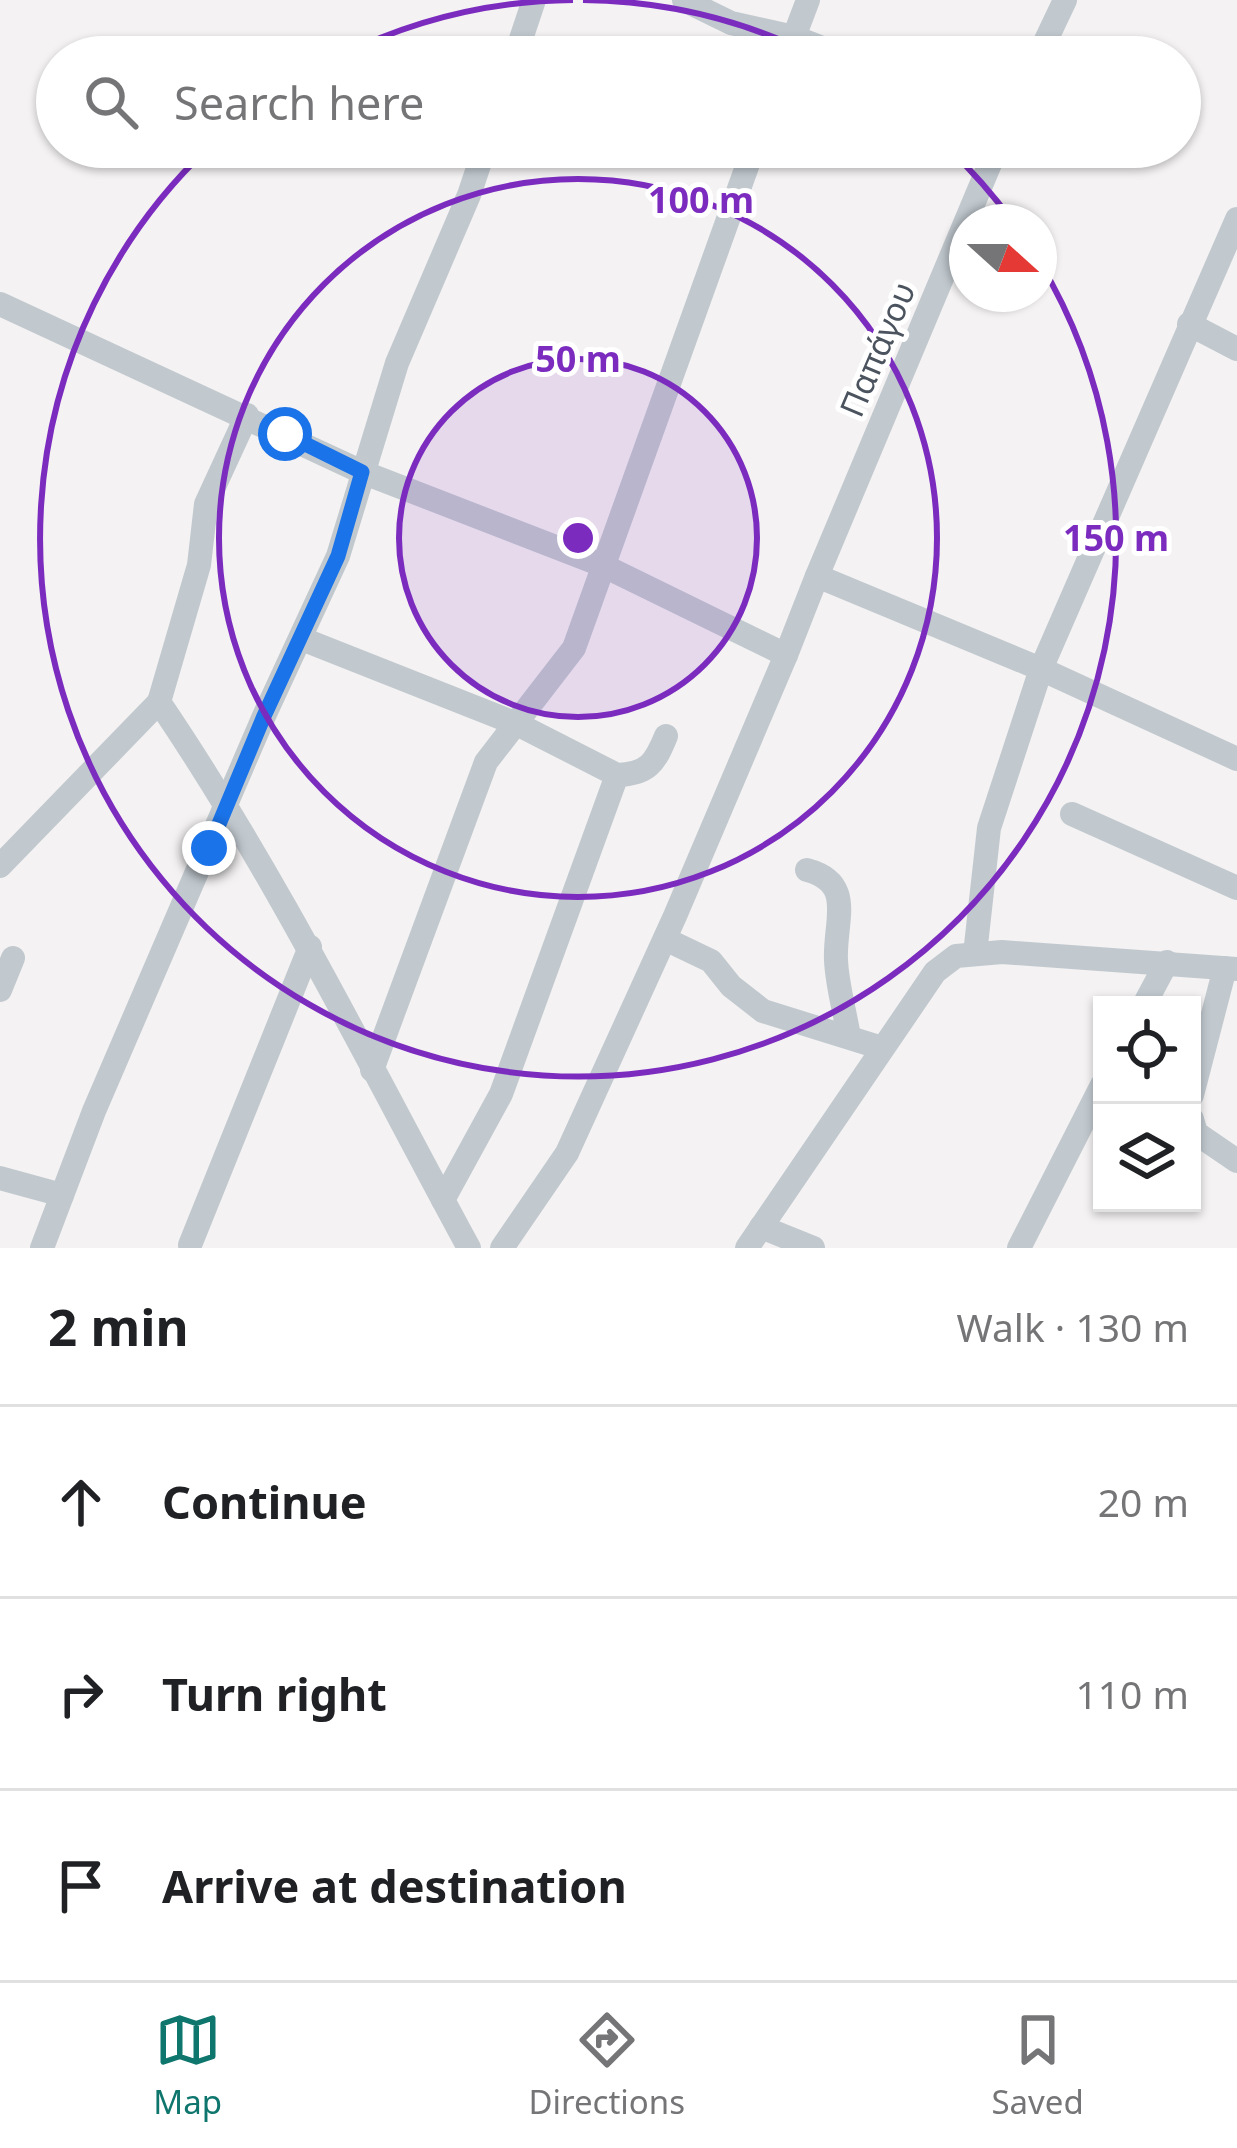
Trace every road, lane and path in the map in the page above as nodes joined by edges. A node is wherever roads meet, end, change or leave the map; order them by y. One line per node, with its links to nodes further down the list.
1 (534, 0): 5 (street)
2 (684, 0): 6 (street)
3 (808, 0): 7 (street)
4 (1065, 0): 8 (street)
5 (522, 36)
6 (763, 36)
7 (794, 36)
8 (1048, 36)
9 (478, 168): 17 (street)
10 (746, 168): 18 (street)
11 (989, 168): 19 (street, Παπάγου)
12 (1237, 219): 14 (street)
13 (0, 304): 16 (street)
14 (1189, 324): 15 (street); 22 (street)
15 (1237, 349)
16 (247, 416): 17 (street); 23 (street)
17 (362, 472): 18 (street); 20 (street)
18 (602, 565): 21 (street); 24 (street)
19 (817, 576): 21 (street, Παπάγου); 22 (street)
20 (302, 639): 24 (street); 28 (street)
21 (785, 655): 33 (street, Παπάγου)
22 (1041, 669): 26 (street); 35 (street)
23 (159, 702): 28 (street); 30 (street)
24 (517, 724): 27 (street); 44 (street)
25 (667, 736): 27 (street)
26 (1237, 759)
27 (617, 775): 50 (street)
28 (228, 804): 34 (street); 49 (street)
29 (1072, 814): 32 (street)
30 (0, 866)
31 (807, 870): 41 (street)
32 (1237, 888)
33 (664, 939): 41 (street); 55 (street, Παπάγου)
34 (310, 947): 44 (street); 52 (street)
35 (975, 954): 37 (street); 42 (street)
36 (13, 958): 39 (street)
37 (1167, 962): 38 (street); 40 (street)
38 (1231, 968): 43 (street)
39 (0, 990)
40 (1149, 996)
41 (849, 1037): 42 (street)
42 (883, 1048): 51 (street)
43 (1201, 1066)
44 (372, 1070): 50 (street)
45 (1093, 1103): 57 (street)
46 (1201, 1136): 47 (street)
47 (1237, 1161)
48 (0, 1178): 49 (street)
49 (62, 1195): 53 (street)
50 (443, 1200): 54 (street)
51 (754, 1238): 56 (street)
52 (190, 1245)
53 (42, 1248)
54 (469, 1248)
55 (502, 1248)
56 (813, 1248)
57 (1019, 1248)

